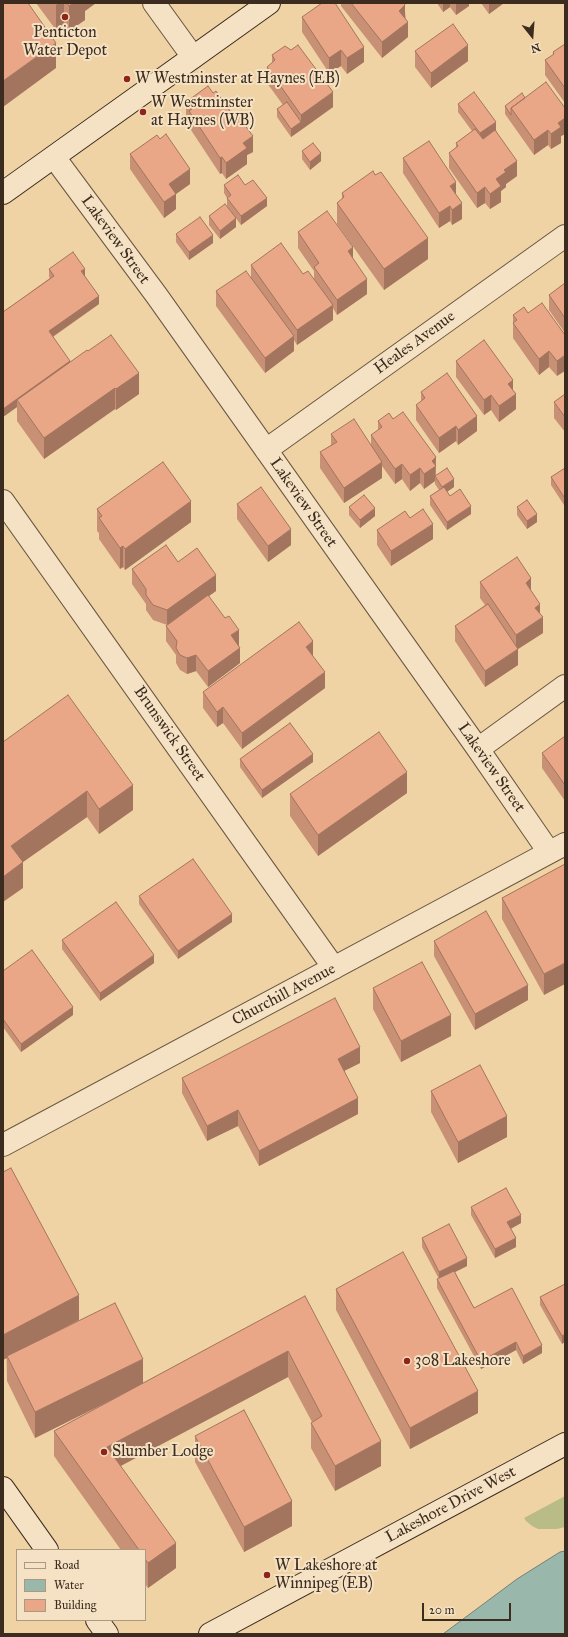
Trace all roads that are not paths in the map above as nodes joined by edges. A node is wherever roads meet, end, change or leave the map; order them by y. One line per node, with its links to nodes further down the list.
1 (154, 3): 3 (street)
2 (269, 3): 3 (street)
3 (193, 57): 4 (street)
4 (54, 157): 5 (street); 7 (street, Lakeview Street)
5 (3, 193)
6 (565, 236): 7 (street, Heales Avenue)
7 (266, 450): 10 (street, Lakeview Street)
8 (3, 501): 12 (street, Brunswick Street)
9 (565, 686): 10 (street)
10 (478, 749): 11 (street, Lakeview Street)
11 (557, 848): 12 (street, Churchill Avenue)
12 (334, 968): 13 (street, Churchill Avenue)
13 (3, 1145)
14 (565, 1444): 19 (street, Lakeshore Drive West)
15 (3, 1488): 16 (street)
16 (46, 1549)
17 (98, 1621): 18 (street)
18 (107, 1634)
19 (210, 1634)

